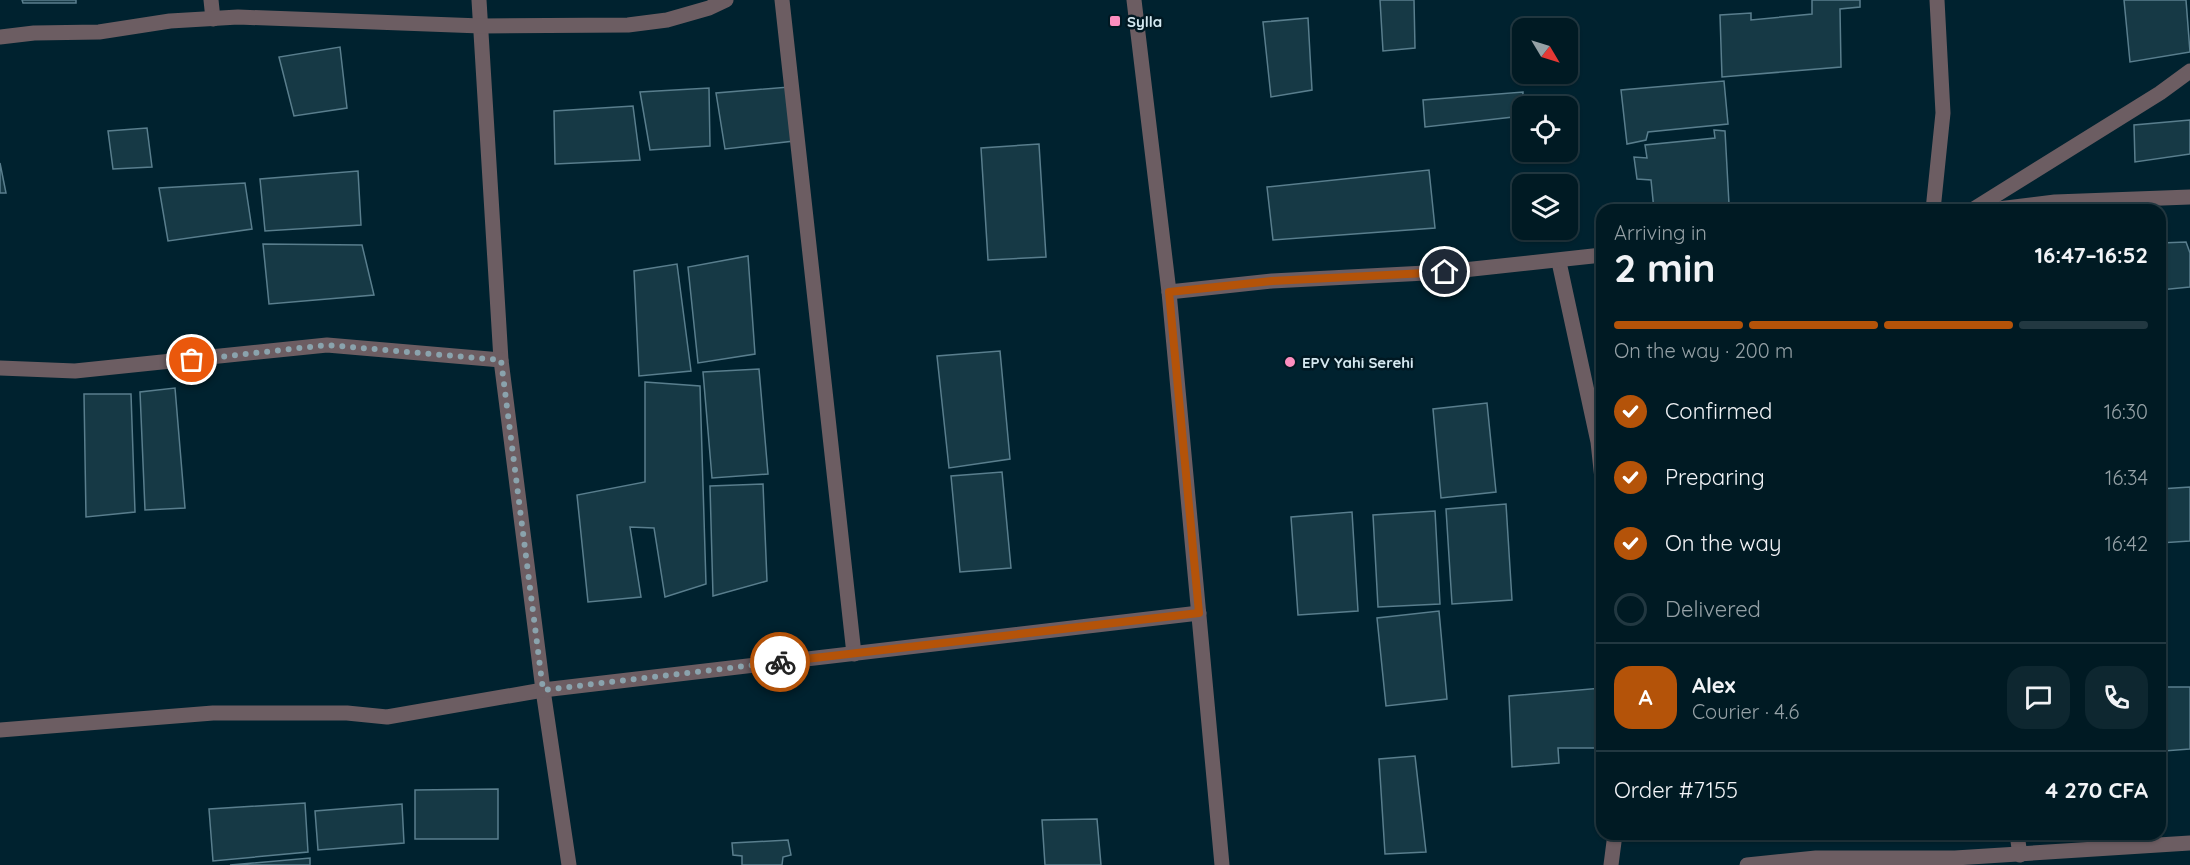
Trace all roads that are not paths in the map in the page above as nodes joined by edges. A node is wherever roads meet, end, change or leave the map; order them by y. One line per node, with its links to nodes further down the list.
1 (211, 0): 7 (street)
2 (479, 0): 8 (street)
3 (726, 0): 8 (street)
4 (782, 0): 22 (street)
5 (1134, 0): 17 (street)
6 (1937, 0): 12 (street)
7 (213, 19): 8 (street); 9 (street)
8 (481, 26): 18 (street)
9 (0, 37)
10 (2190, 71): 13 (street)
11 (2190, 197): 14 (street)
12 (1934, 204)
13 (1982, 204)
14 (2039, 204)
15 (1596, 256): 16 (street)
16 (1559, 262): 17 (street); 20 (street)
17 (1169, 292): 21 (street)
18 (501, 360): 19 (street); 23 (street)
19 (0, 368)
20 (1596, 436)
21 (1199, 613): 22 (street); 30 (street)
22 (854, 654): 23 (street)
23 (543, 690): 24 (street); 29 (street)
24 (0, 730)
25 (1614, 840): 31 (street)
26 (2018, 840): 28 (street)
27 (2190, 843): 28 (street)
28 (2020, 855): 32 (street)
29 (570, 865)
30 (1222, 865)
31 (1611, 865)
32 (1747, 865)

